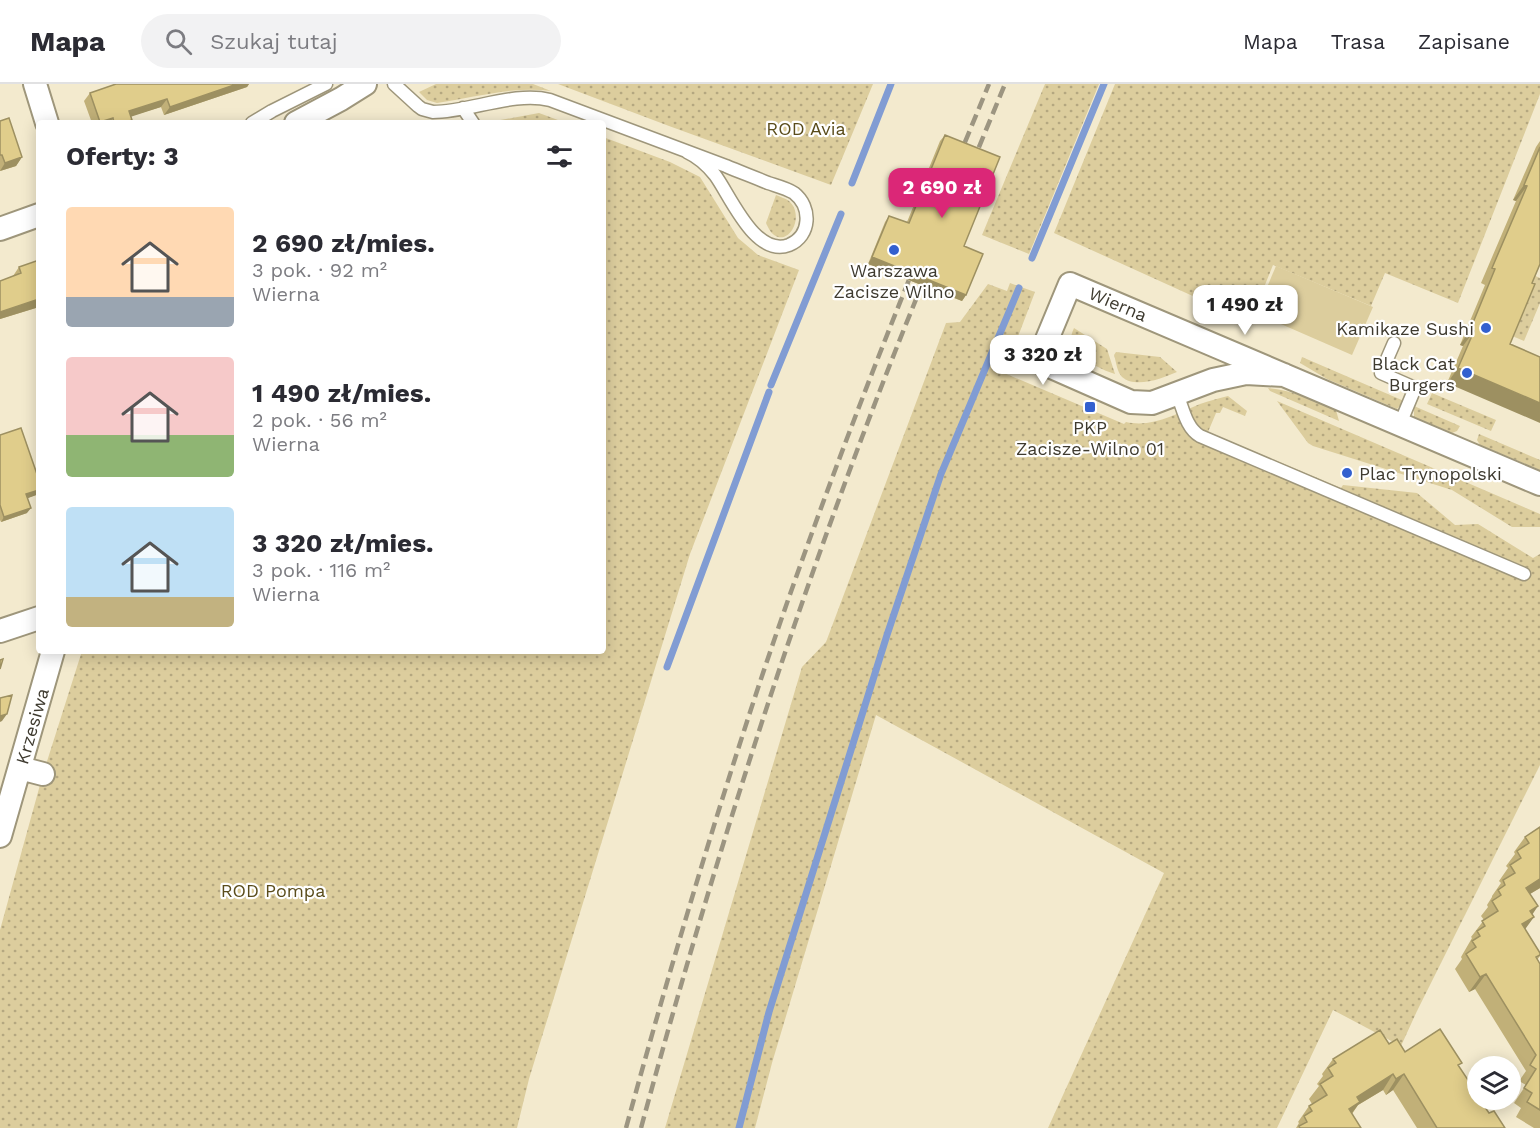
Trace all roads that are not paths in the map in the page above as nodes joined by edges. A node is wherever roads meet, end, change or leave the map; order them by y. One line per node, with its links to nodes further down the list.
1 (35, 84): 6 (street)
2 (326, 84): 7 (lane)
3 (365, 84): 8 (street)
4 (394, 84): 5 (lane)
5 (463, 108): 9 (lane); 10 (lane)
6 (46, 120)
7 (257, 120)
8 (302, 120)
9 (471, 120)
10 (600, 120)
11 (606, 122): 12 (lane)
12 (687, 152): 12 (lane)
13 (36, 216): 14 (street)
14 (0, 229)
15 (1394, 343): 18 (lane)
16 (1284, 375): 17 (street, Wierna); 17 (street, Wierna); 18 (street, Wierna)
17 (1178, 394): 20 (lane)
18 (1400, 424): 19 (street, Wierna)
19 (1540, 484)
20 (1524, 574)
21 (36, 619): 22 (street)
22 (0, 631)
23 (53, 654): 24 (street, Krzesiwa)
24 (20, 768): 25 (street); 26 (street, Krzesiwa)
25 (43, 774)
26 (0, 836)

